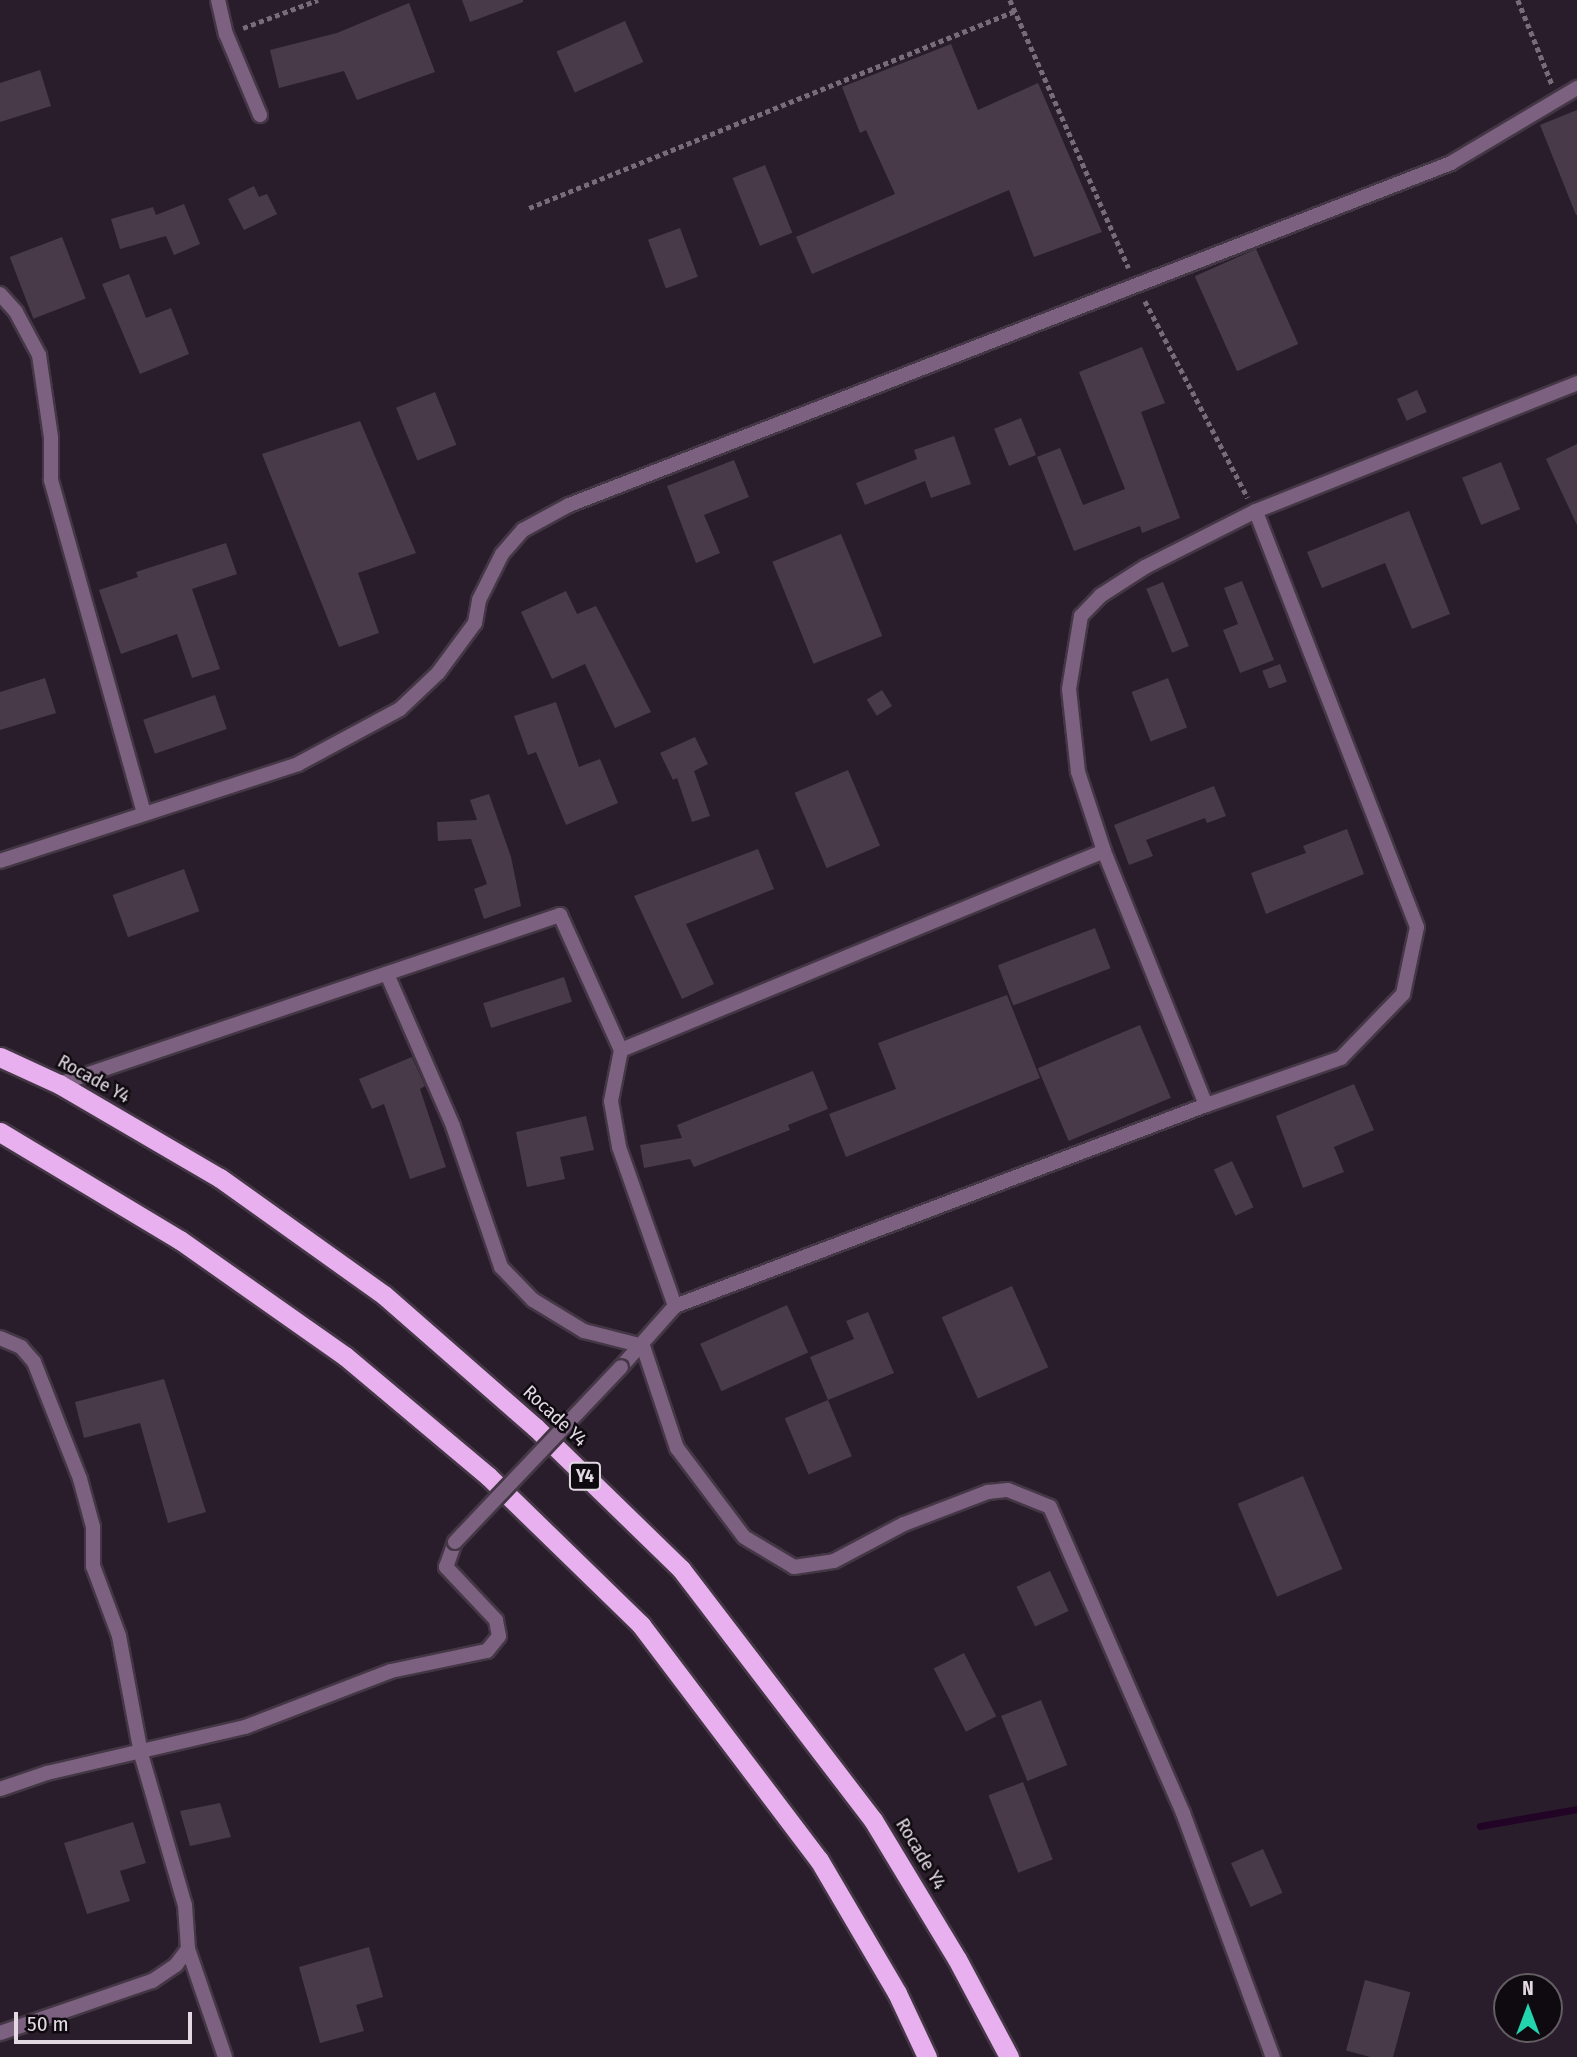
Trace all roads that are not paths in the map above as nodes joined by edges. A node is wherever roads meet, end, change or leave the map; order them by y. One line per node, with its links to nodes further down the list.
1 (218, 0): 3 (street)
2 (1577, 88): 7 (street)
3 (260, 115)
4 (0, 295): 7 (street)
5 (1577, 383): 6 (street)
6 (1255, 512): 8 (street); 14 (street)
7 (144, 812): 9 (street)
8 (1104, 851): 11 (street); 14 (street)
9 (0, 861)
10 (387, 974): 11 (street); 13 (street); 18 (street)
11 (621, 1050): 16 (street)
12 (0, 1057): 13 (highway, Rocade Y4 / Y4)
13 (59, 1084): 25 (highway, Rocade Y4 / Y4)
14 (1206, 1105): 16 (street)
15 (0, 1132): 24 (highway)
16 (675, 1306): 18 (street)
17 (0, 1338): 19 (street)
18 (643, 1346): 19 (street, bridge); 26 (street)
19 (141, 1754): 20 (street); 21 (street)
20 (0, 1789)
21 (188, 1949): 22 (street); 23 (street)
22 (0, 2033)
23 (225, 2057)
24 (928, 2057)
25 (1009, 2057)
26 (1273, 2057)

